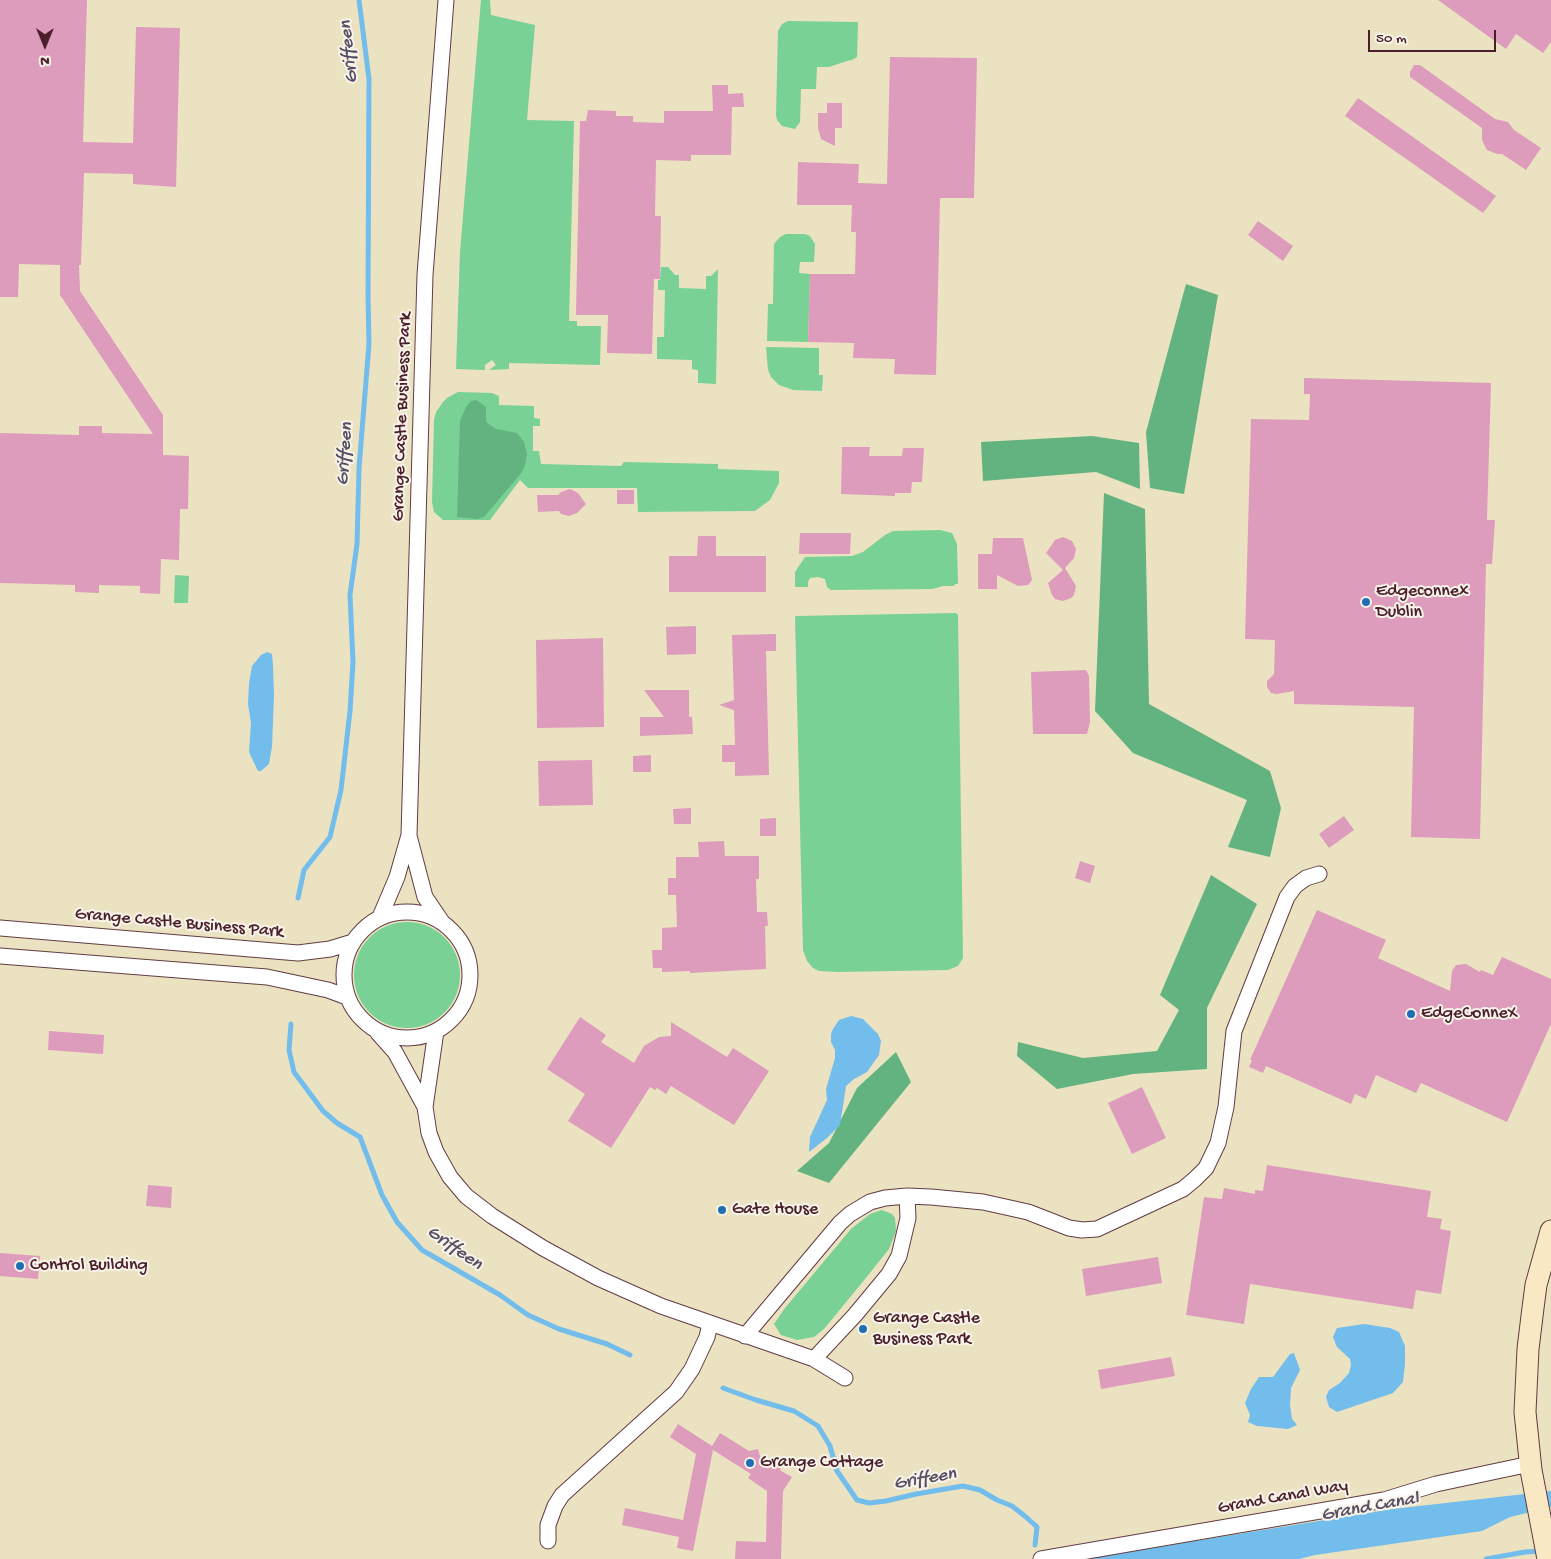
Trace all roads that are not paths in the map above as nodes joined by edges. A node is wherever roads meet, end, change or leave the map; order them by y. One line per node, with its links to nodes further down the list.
1 (446, 0): 2 (street, Grange Castle Business Park)
2 (409, 835): 4 (street, Grange Castle Business Park); 5 (street, Grange Castle Business Park)
3 (1319, 874): 13 (street)
4 (380, 917): 5 (street); 7 (street)
5 (442, 922): 11 (street)
6 (0, 928): 7 (street, Grange Castle Business Park)
7 (353, 942): 9 (street)
8 (0, 956): 9 (street)
9 (347, 997): 10 (street)
10 (376, 1030): 11 (street); 12 (street)
11 (436, 1031): 12 (street)
12 (425, 1107): 15 (street)
13 (907, 1196): 16 (street); 17 (street)
14 (1551, 1231): 19 (main road)
15 (710, 1324): 16 (street); 21 (street)
16 (745, 1336): 17 (street)
17 (814, 1359): 18 (street)
18 (845, 1378)
19 (1530, 1464): 20 (main road); 22 (street, Grand Canal Way)
20 (1547, 1527): 23 (main road)
21 (548, 1541)
22 (1041, 1559)
23 (1548, 1559)

